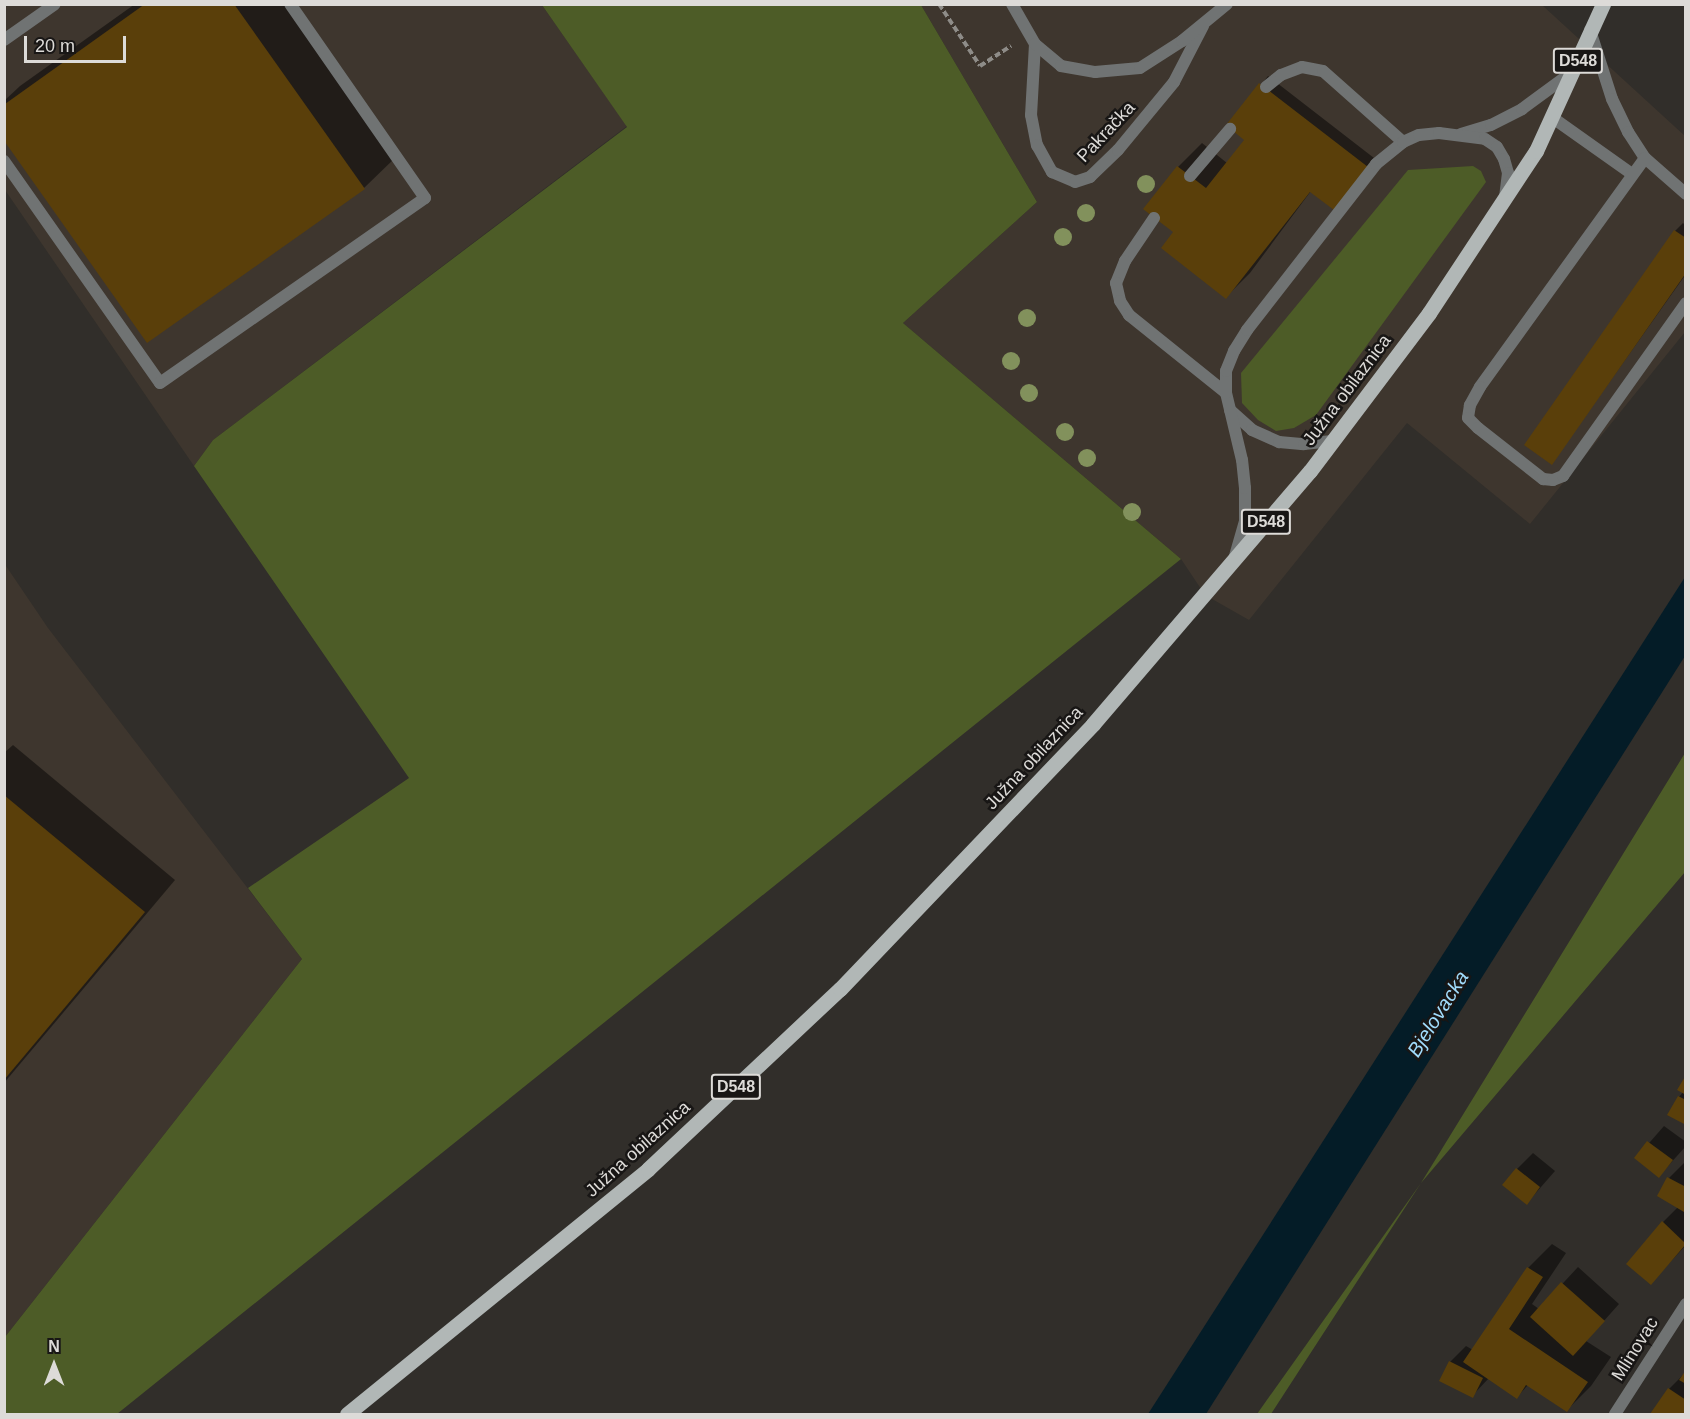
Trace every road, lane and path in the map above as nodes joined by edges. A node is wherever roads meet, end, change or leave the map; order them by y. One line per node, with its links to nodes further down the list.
1 (55, 4): 9 (street)
2 (290, 4): 19 (street)
3 (939, 4): 11 (path)
4 (1012, 4): 10 (street)
5 (1227, 4): 7 (street)
6 (1603, 4): 8 (main road, Južna obilaznica / D548)
7 (1203, 26): 10 (street); 10 (street, Pakračka)
8 (1590, 30): 12 (main road, Južna obilaznica / D548); 18 (street)
9 (4, 40)
10 (1035, 44)
11 (1011, 46)
12 (1575, 69): 14 (main road, Južna obilaznica / D548); 16 (street)
13 (1266, 87): 17 (street)
14 (1554, 118): 20 (street); 23 (main road, Južna obilaznica / D548)
15 (1230, 129): 21 (street)
16 (1460, 134): 17 (street); 23 (street)
17 (1403, 142): 26 (street)
18 (1645, 158): 20 (street); 22 (street)
19 (4, 161)
20 (1632, 174): 25 (street)
21 (1190, 176)
22 (1686, 194)
23 (1505, 197): 28 (main road, Južna obilaznica / D548)
24 (1154, 218): 26 (street)
25 (1686, 303)
26 (1226, 393): 27 (street)
27 (1230, 410): 28 (street); 29 (street)
28 (1332, 441): 29 (main road, Južna obilaznica / D548)
29 (1234, 560): 31 (main road, Južna obilaznica / D548)
30 (1686, 1304): 32 (street, Mlinovac)
31 (347, 1414)
32 (1615, 1414)

